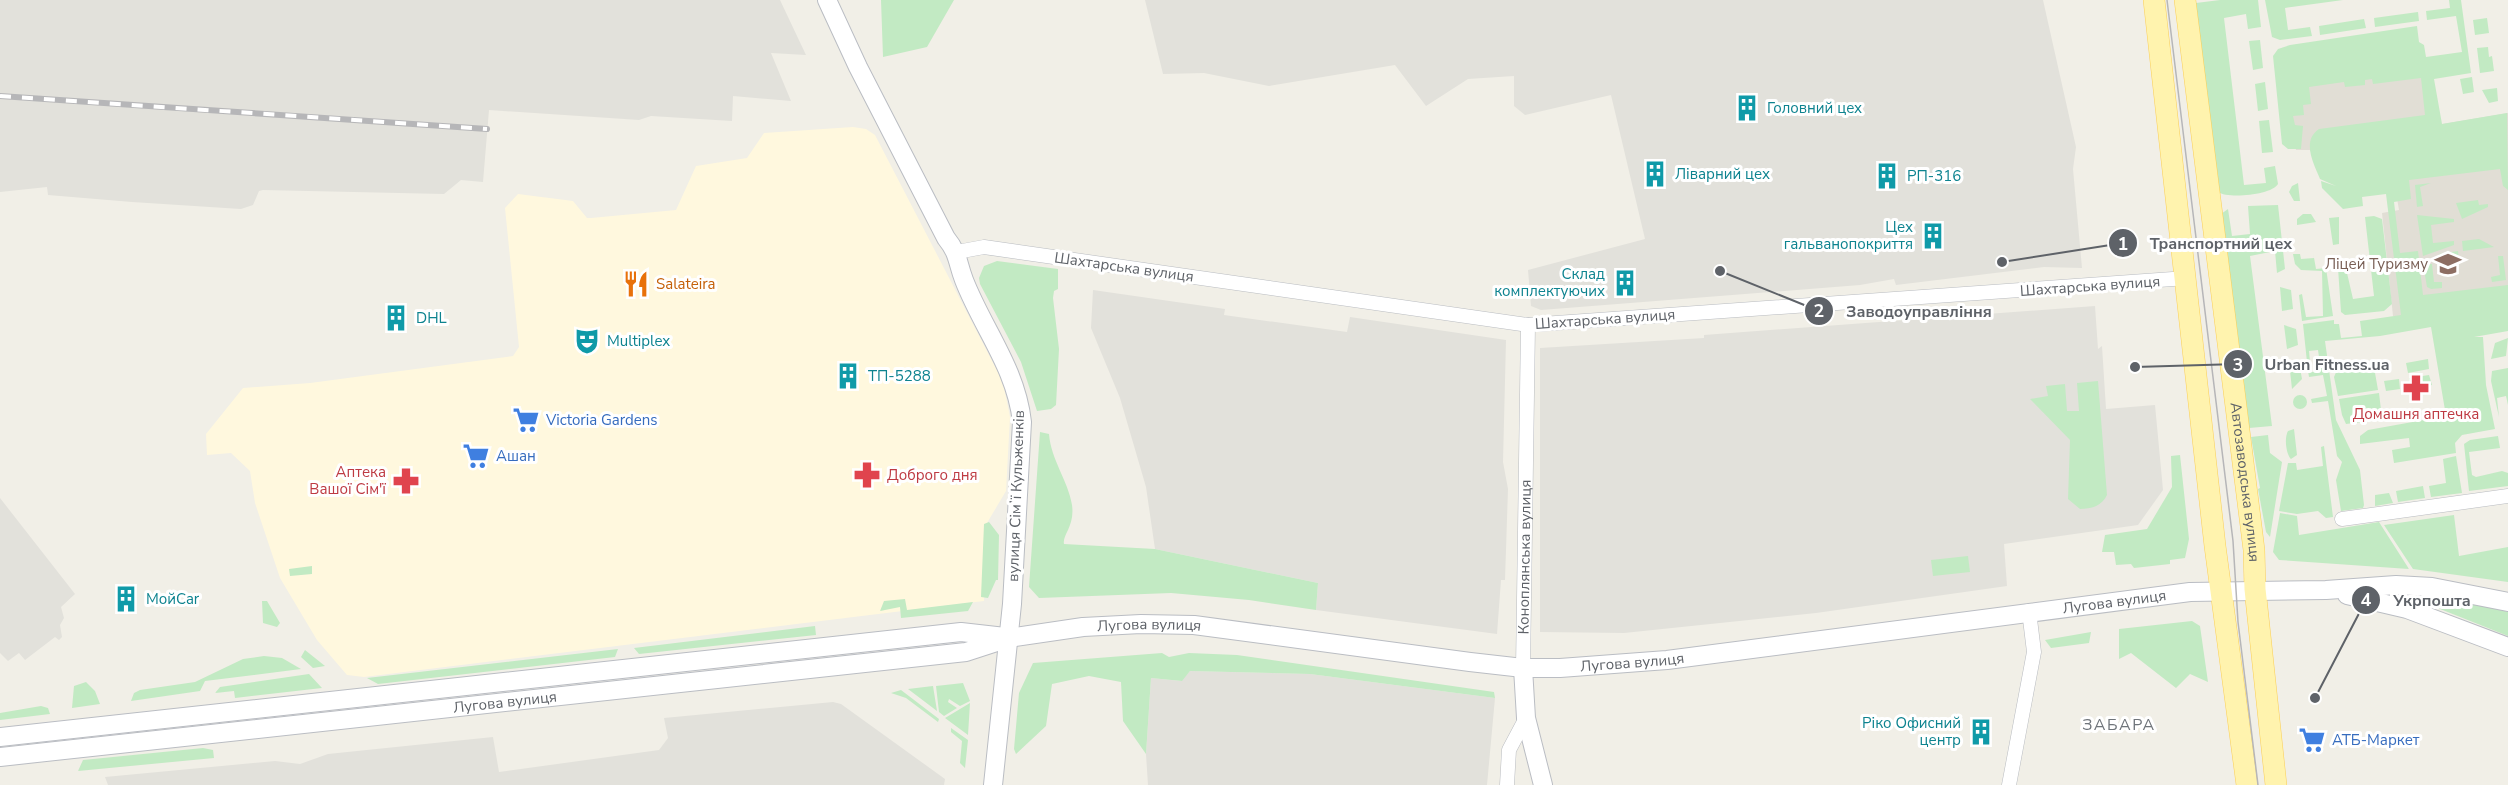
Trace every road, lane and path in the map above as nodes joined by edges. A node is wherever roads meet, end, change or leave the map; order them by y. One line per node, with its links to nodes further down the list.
1 (827, 0): 4 (main road, вулиця Сімʼї Кульженків)
2 (2154, 0): 5 (main road)
3 (2185, 0): 9 (main road, Автозаводська вулиця)
4 (957, 252): 6 (street, Шахтарська вулиця); 14 (main road, вулиця Сімʼї Кульженків)
5 (2187, 278): 6 (street, Шахтарська вулиця); 11 (main road)
6 (1528, 325): 16 (street, Коноплянська вулиця)
7 (2508, 496): 8 (street)
8 (2342, 519)
9 (2254, 589): 10 (main road, Лугова вулиця); 11 (main road, Лугова вулиця); 25 (main road, Автозаводська вулиця)
10 (2326, 590): 12 (main road); 15 (main road)
11 (2222, 591): 13 (main road, Лугова вулиця); 24 (main road)
12 (2508, 602)
13 (2029, 611): 16 (main road, Лугова вулиця); 23 (street)
14 (1009, 638): 16 (main road, Лугова вулиця); 18 (main road, Лугова вулиця); 19 (main road, Лугова вулиця); 20 (main road, вулиця Сімʼї Кульженків)
15 (2508, 647)
16 (1523, 668): 17 (main road, Коноплянська вулиця)
17 (1526, 718): 21 (street); 22 (main road, Коноплянська вулиця)
18 (0, 737)
19 (0, 757)
20 (993, 785)
21 (1506, 785)
22 (1543, 785)
23 (2009, 785)
24 (2247, 785)
25 (2276, 785)

